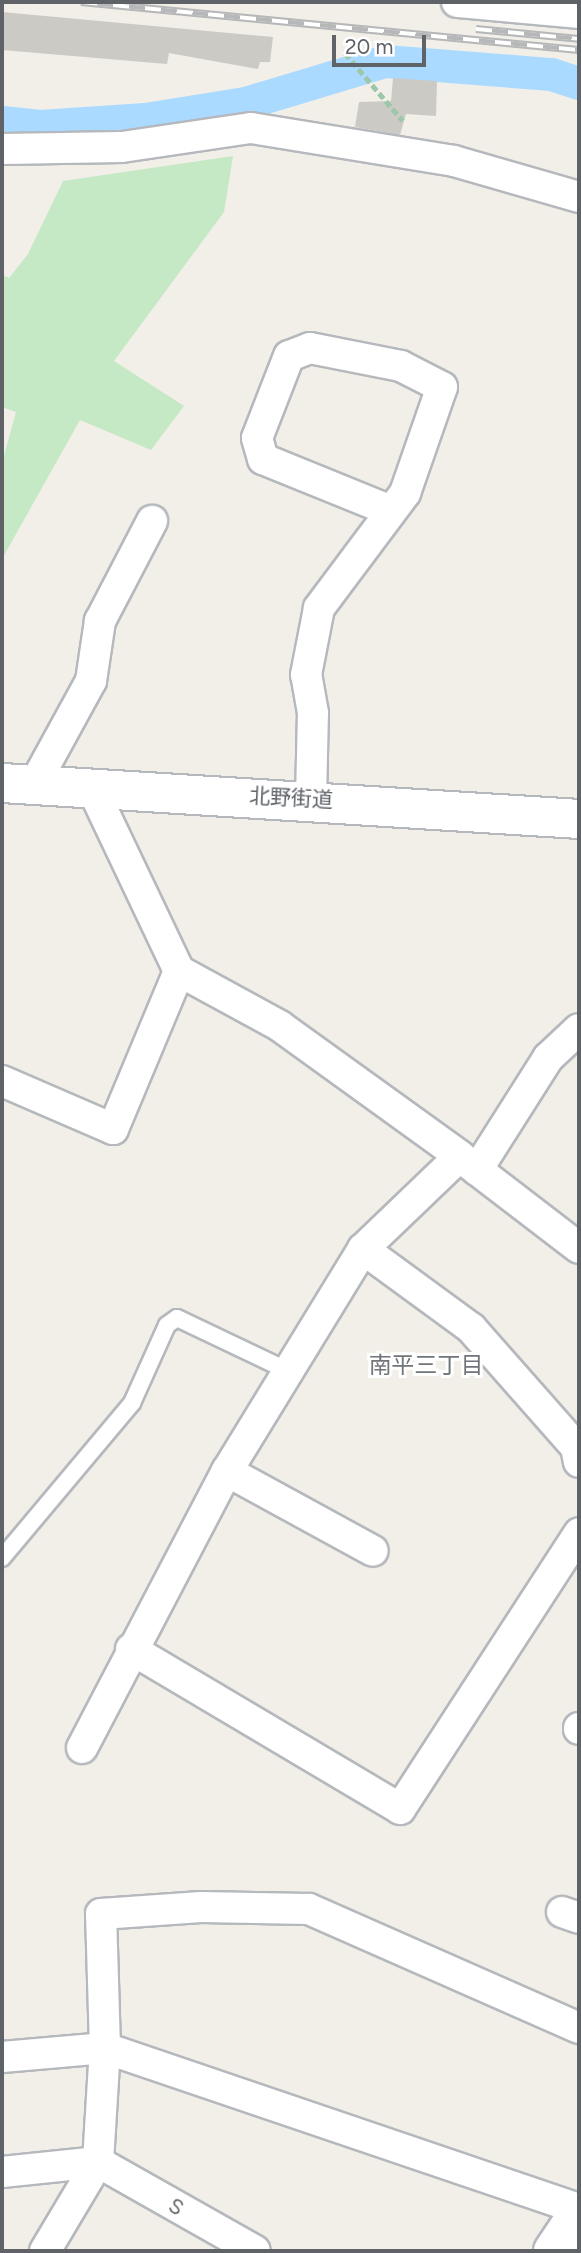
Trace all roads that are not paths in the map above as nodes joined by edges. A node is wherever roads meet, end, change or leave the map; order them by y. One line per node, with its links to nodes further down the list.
1 (457, 2): 2 (street)
2 (579, 13)
3 (2, 149): 4 (street)
4 (579, 197)
5 (391, 511): 5 (street); 9 (street)
6 (152, 521): 7 (street)
7 (18, 784): 8 (main road, 北野街道)
8 (92, 788): 9 (main road, 北野街道); 11 (street)
9 (311, 799): 10 (main road, 北野街道)
10 (579, 819)
11 (179, 971): 13 (street); 14 (street)
12 (579, 1030): 14 (street)
13 (2, 1081)
14 (468, 1163): 15 (street); 16 (street)
15 (579, 1248)
16 (363, 1249): 17 (street); 18 (street)
17 (286, 1370): 19 (street); 22 (lane)
18 (579, 1462)
19 (227, 1471): 21 (street); 23 (street)
20 (579, 1533): 23 (street)
21 (373, 1551)
22 (2, 1558)
23 (131, 1650): 24 (street)
24 (82, 1748)
25 (579, 2028): 26 (street)
26 (104, 2048): 27 (street); 28 (street); 30 (street)
27 (2, 2057)
28 (98, 2162): 29 (street); 31 (street); 32 (street, S)
29 (2, 2172)
30 (579, 2210): 33 (main road)
31 (45, 2251)
32 (255, 2251)
33 (553, 2251)

